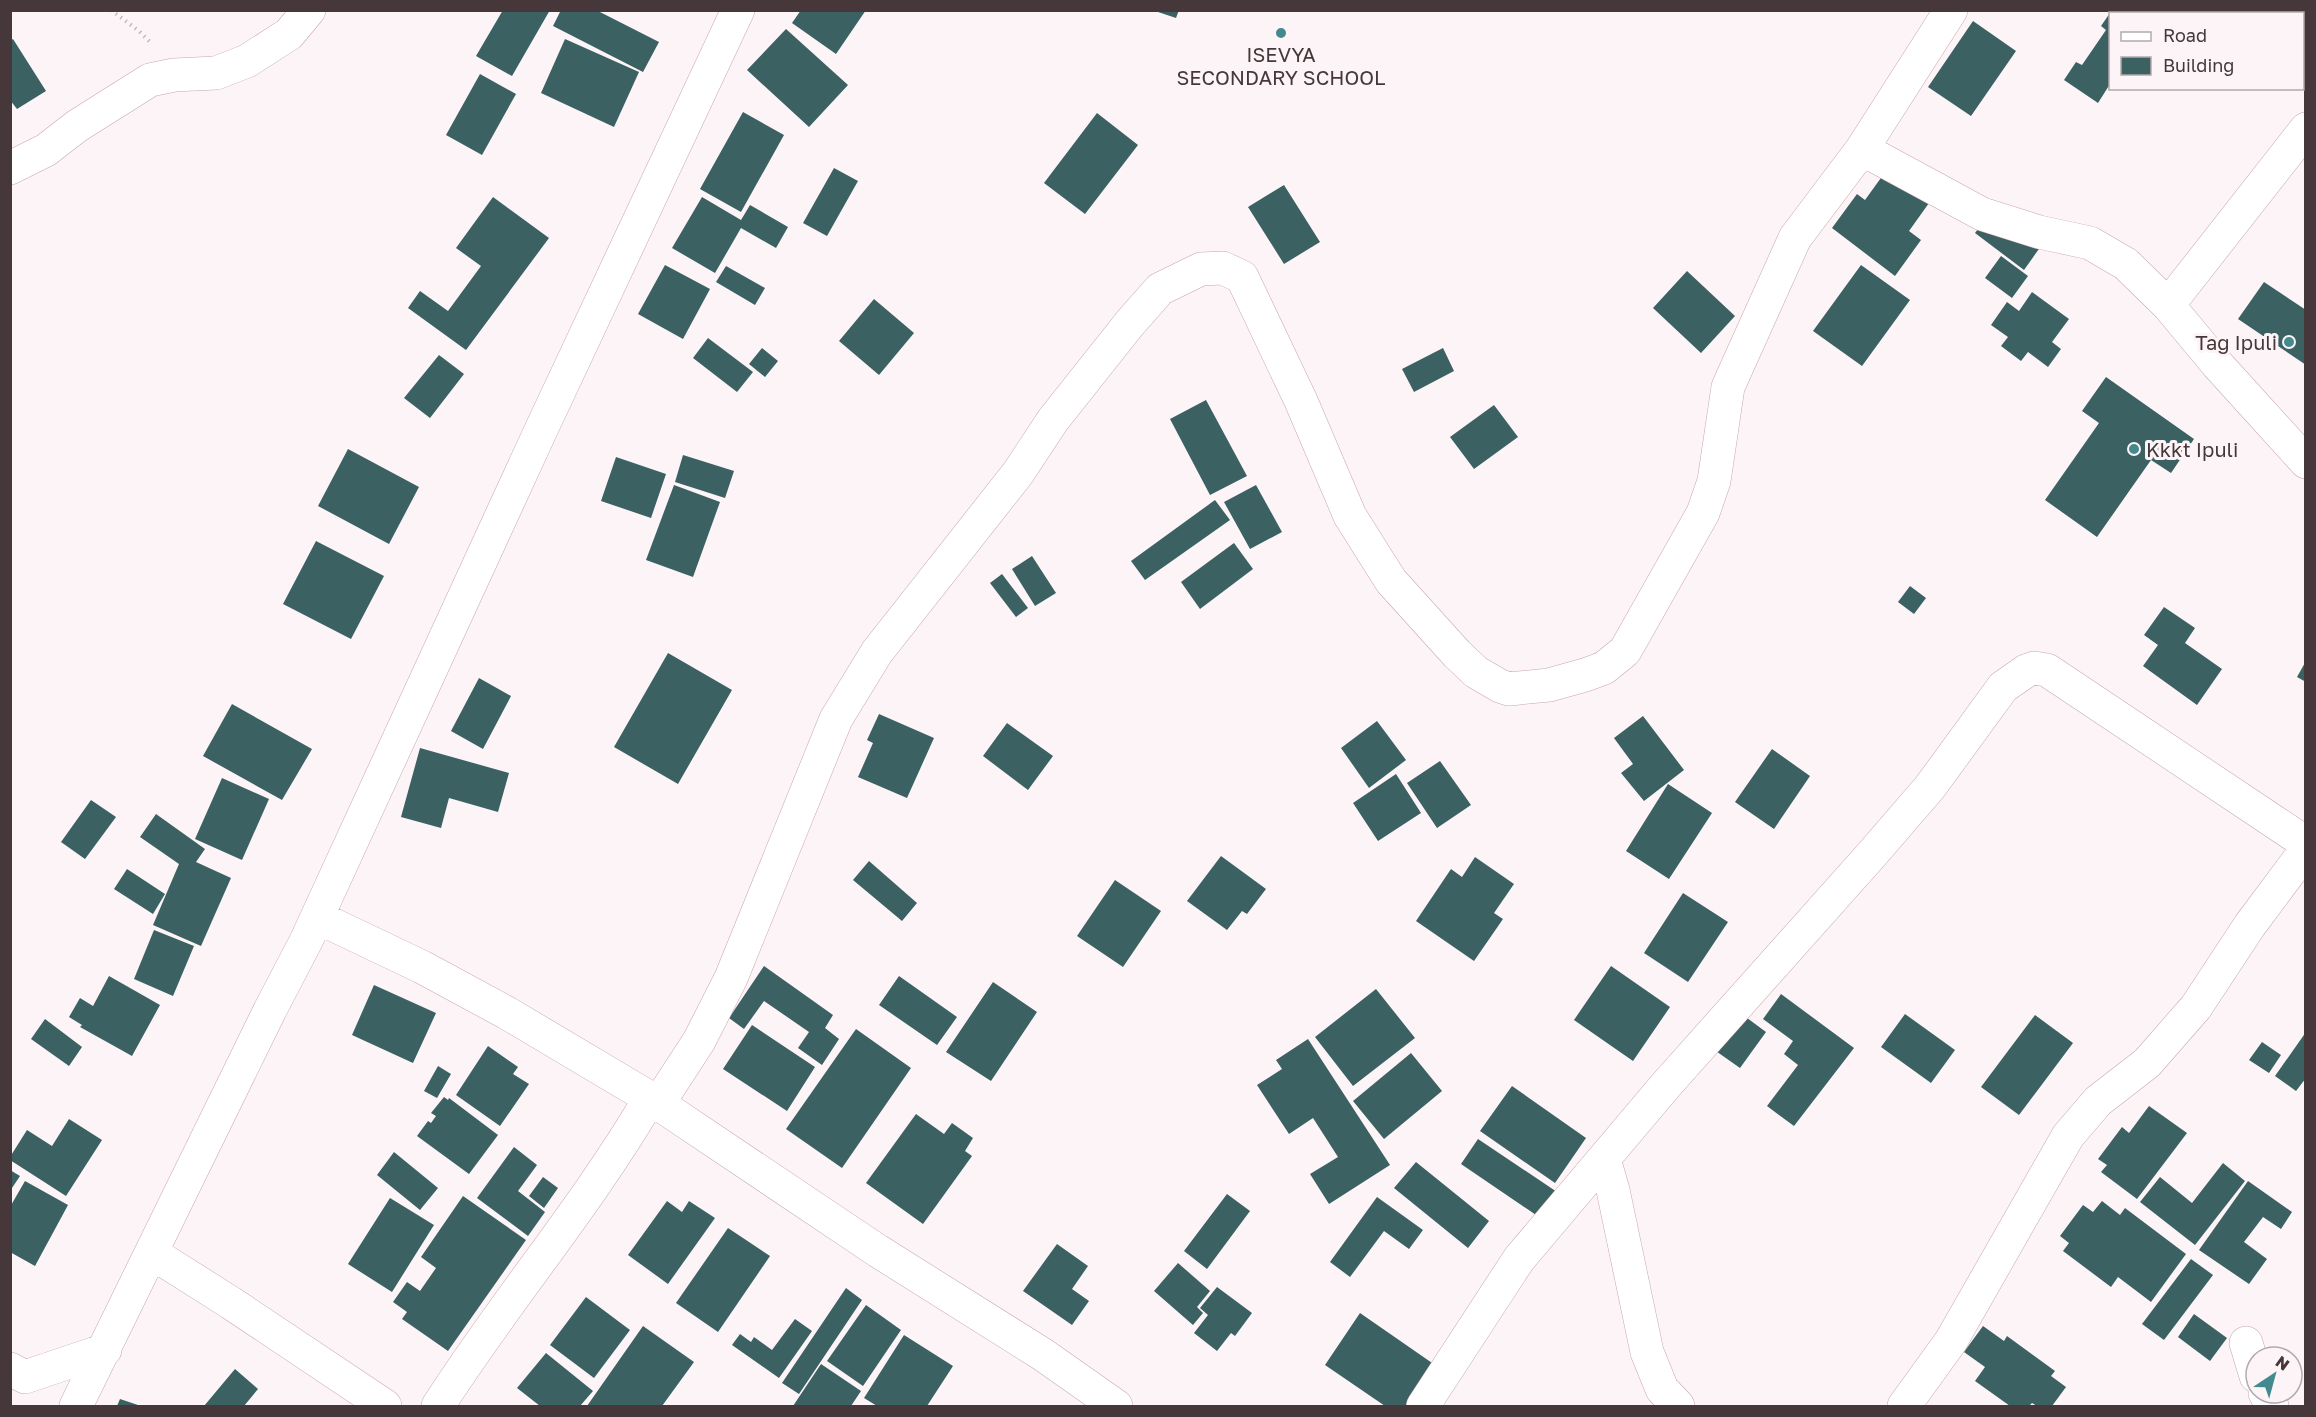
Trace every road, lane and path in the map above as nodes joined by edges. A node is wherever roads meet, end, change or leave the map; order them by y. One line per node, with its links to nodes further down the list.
1 (111, 10): 5 (path)
2 (309, 10): 5 (street)
3 (738, 10): 13 (street)
4 (1951, 10): 7 (street)
5 (174, 75): 8 (street)
6 (2306, 129): 9 (street)
7 (1862, 149): 9 (street); 14 (street)
8 (10, 168)
9 (2168, 305): 10 (street)
10 (2306, 462)
11 (2306, 843): 15 (street)
12 (2306, 850): 25 (street)
13 (317, 917): 14 (street); 16 (street)
14 (654, 1101): 21 (street); 22 (street)
15 (1604, 1159): 23 (street); 24 (street)
16 (152, 1253): 17 (street); 20 (street)
17 (105, 1350): 18 (street); 19 (street)
18 (10, 1369)
19 (76, 1407)
20 (385, 1407)
21 (438, 1407)
22 (1116, 1407)
23 (1424, 1407)
24 (1678, 1407)
25 (1904, 1407)

